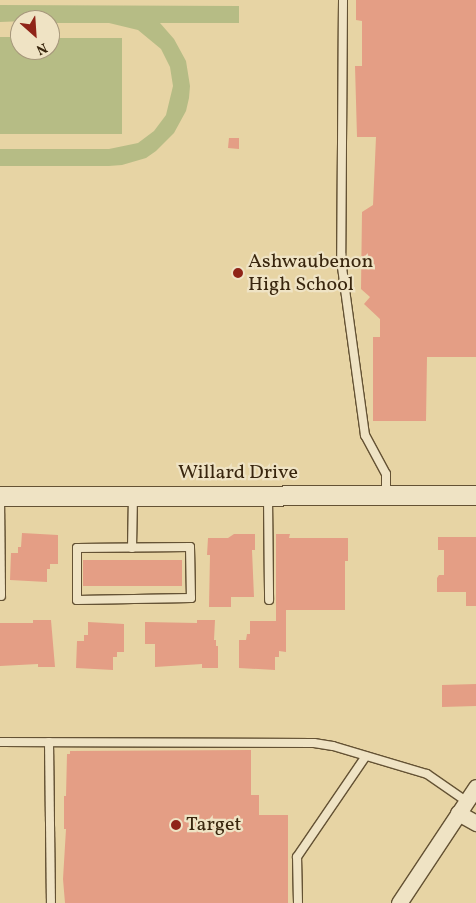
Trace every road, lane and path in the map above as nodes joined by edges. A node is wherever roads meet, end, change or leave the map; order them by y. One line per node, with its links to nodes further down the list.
1 (343, 0): 3 (lane)
2 (268, 495): 3 (street, Willard Drive); 5 (street, Willard Drive); 9 (lane)
3 (386, 495): 4 (street, Willard Drive)
4 (476, 495)
5 (133, 496): 6 (street, Willard Drive); 7 (lane)
6 (0, 497): 8 (lane)
7 (132, 548): 7 (lane)
8 (1, 596)
9 (269, 600)
10 (0, 742): 11 (lane)
11 (50, 742): 12 (lane); 16 (lane)
12 (366, 756): 14 (lane); 17 (lane)
13 (476, 787): 14 (street)
14 (462, 807): 15 (street); 18 (street)
15 (476, 823)
16 (51, 903)
17 (298, 903)
18 (399, 903)

